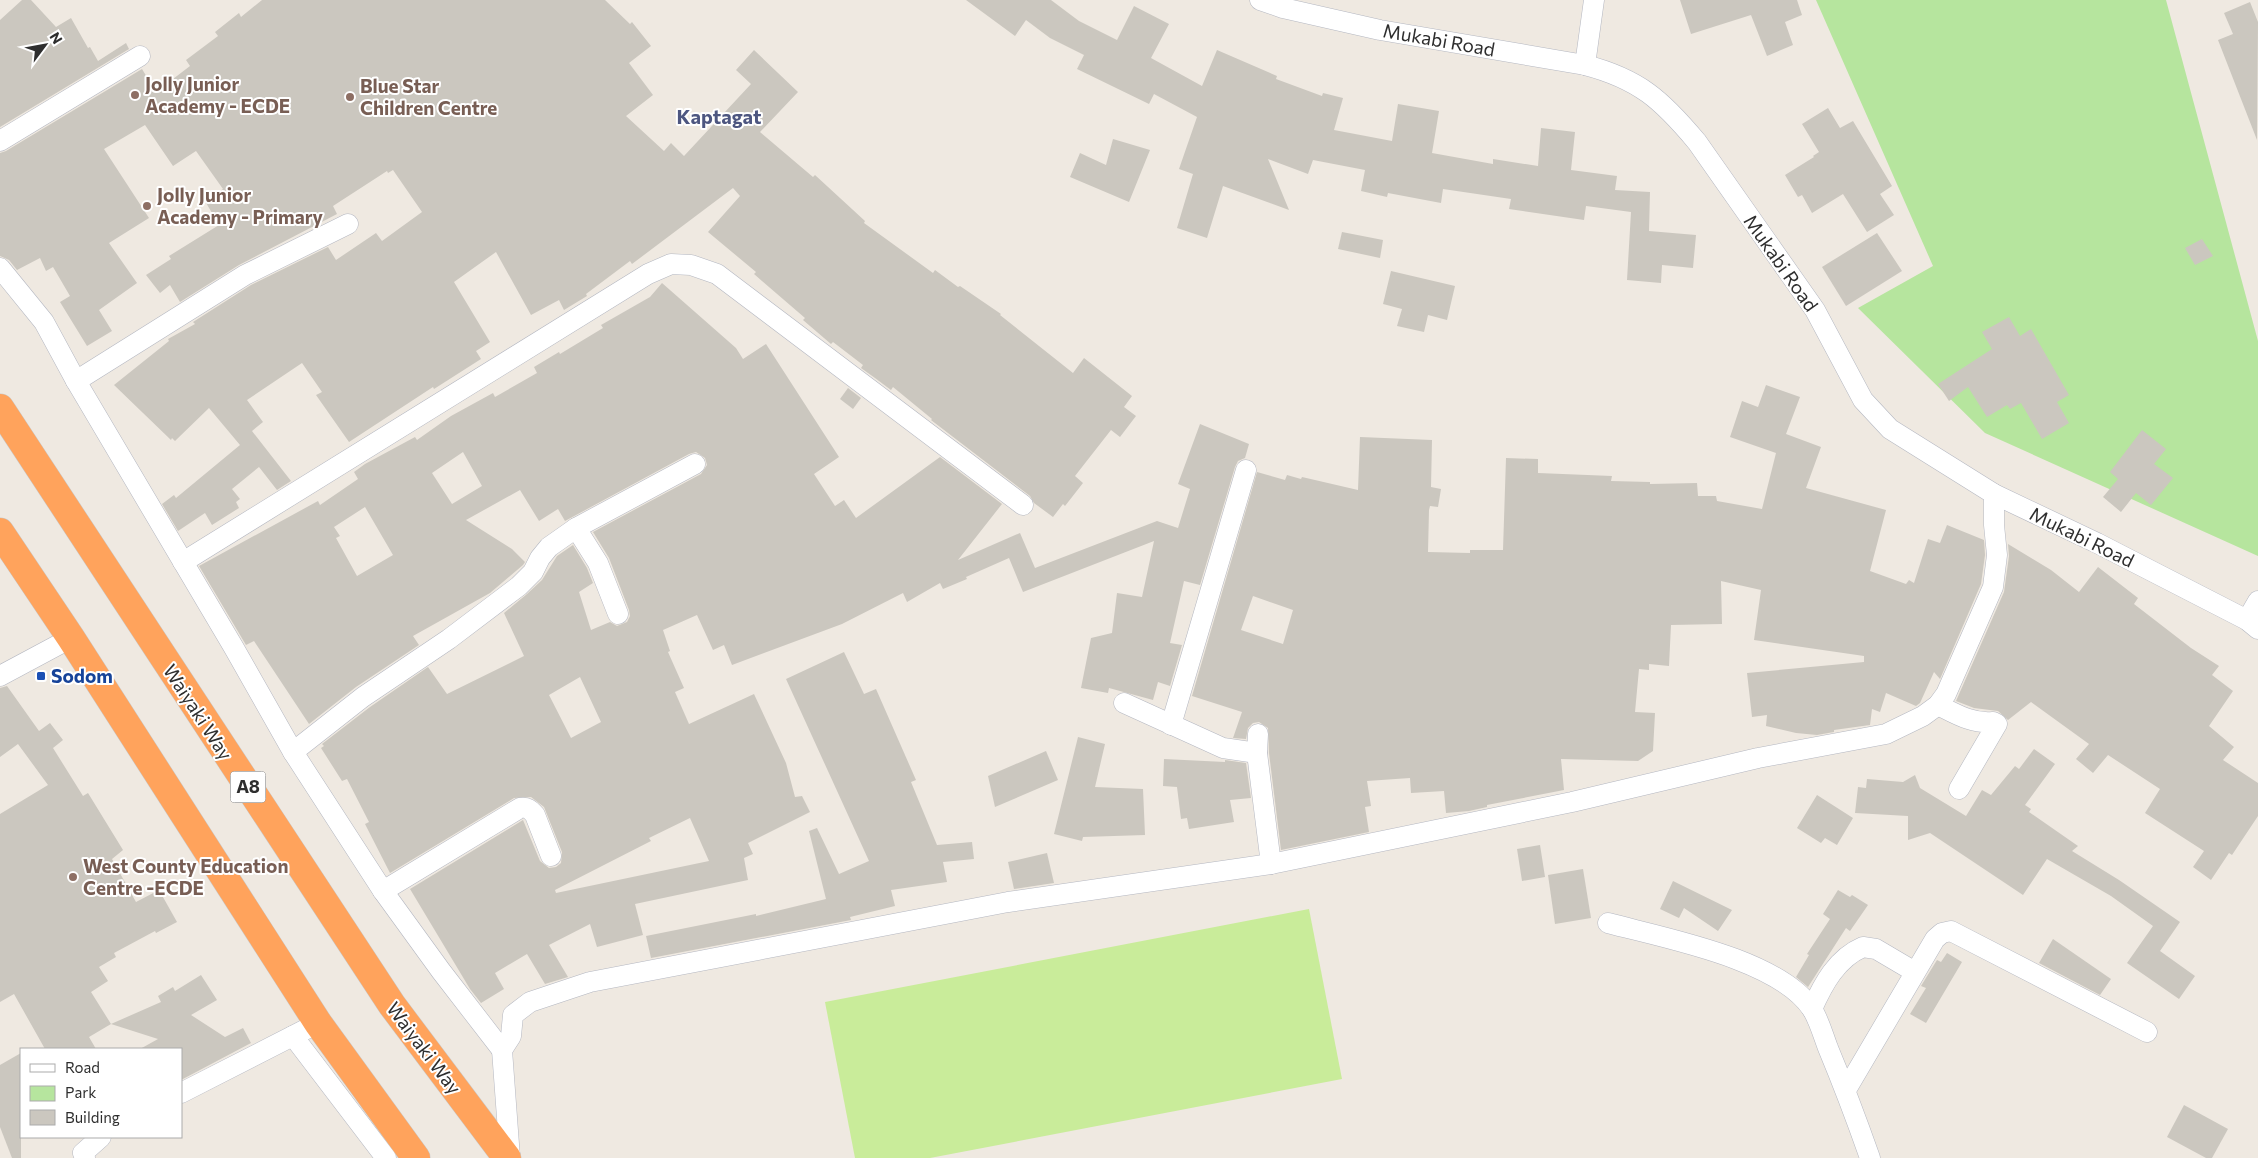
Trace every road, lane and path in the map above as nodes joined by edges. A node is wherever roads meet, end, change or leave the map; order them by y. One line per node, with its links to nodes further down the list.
1 (1260, 0): 4 (street, Mukabi Road)
2 (1594, 0): 4 (street)
3 (140, 56): 5 (street)
4 (1585, 65): 12 (street, Mukabi Road)
5 (0, 141)
6 (348, 224): 8 (street)
7 (0, 268): 8 (street)
8 (76, 381): 16 (street)
9 (0, 408): 43 (highway, Waiyaki Way / A8)
10 (695, 464): 14 (street)
11 (1246, 470): 24 (street)
12 (1994, 494): 19 (street, Mukabi Road); 23 (street)
13 (1023, 505): 16 (street)
14 (576, 528): 18 (street); 25 (street)
15 (0, 532): 20 (highway)
16 (183, 562): 25 (street)
17 (2258, 601): 19 (street)
18 (618, 614)
19 (2252, 624)
20 (71, 638): 21 (street); 33 (highway)
21 (0, 676)
22 (1124, 702): 24 (street)
23 (1938, 705): 26 (street); 28 (street)
24 (1171, 725): 28 (street)
25 (293, 752): 29 (street)
26 (1959, 789)
27 (551, 856): 29 (street)
28 (1272, 864): 36 (street)
29 (383, 891): 36 (street)
30 (1608, 923): 32 (street)
31 (1915, 972): 32 (street); 34 (street); 37 (street)
32 (1812, 1009): 37 (street)
33 (318, 1023): 35 (street); 42 (highway)
34 (2147, 1032)
35 (293, 1036): 38 (street); 41 (street)
36 (502, 1050): 43 (street)
37 (1846, 1090): 44 (street)
38 (182, 1092)
39 (100, 1138): 40 (street)
40 (85, 1158)
41 (386, 1158)
42 (416, 1158)
43 (508, 1158)
44 (1870, 1158)

